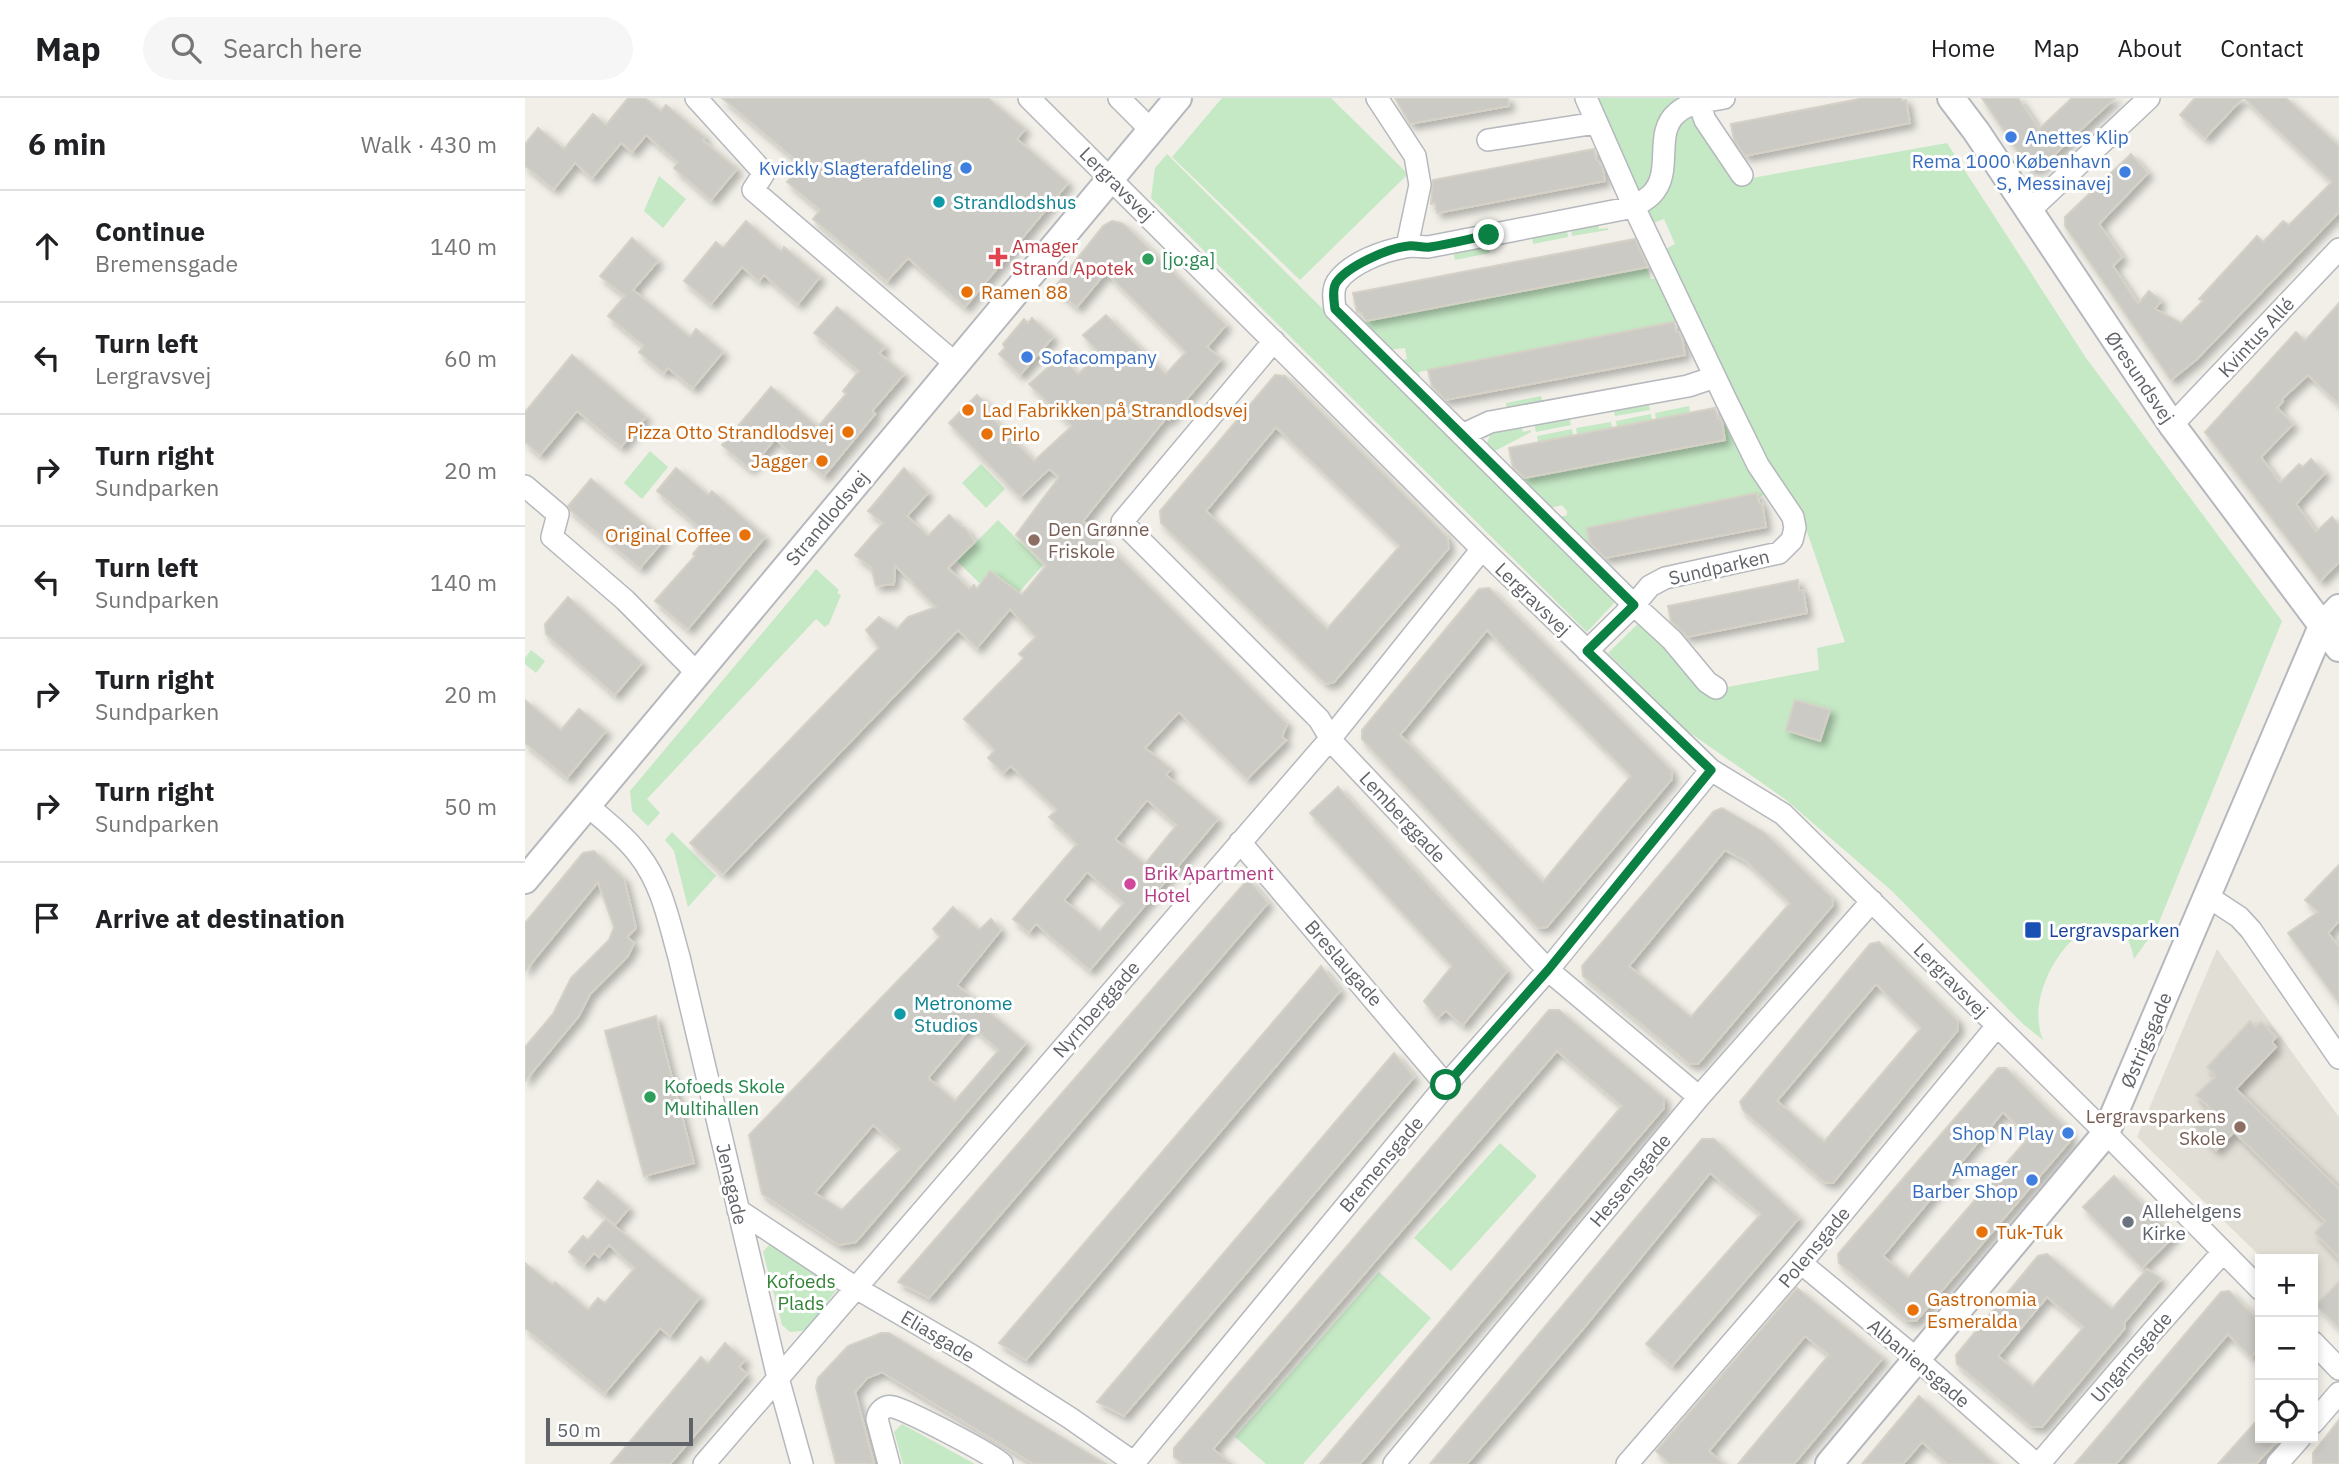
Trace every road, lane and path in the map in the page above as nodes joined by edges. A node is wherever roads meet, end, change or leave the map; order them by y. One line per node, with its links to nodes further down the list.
1 (697, 98): 21 (street)
2 (1029, 98): 15 (street, Lergravsvej)
3 (1119, 98): 12 (street)
4 (1178, 98): 12 (street, Strandlodsvej)
5 (1377, 98): 18 (street)
6 (1586, 98): 11 (street, Sundparken)
7 (1724, 98): 10 (street)
8 (1951, 98): 17 (street, Øresundsvej)
9 (2149, 98): 17 (street)
10 (1699, 103): 14 (street); 16 (street)
11 (1596, 123): 13 (street); 16 (street, Sundparken)
12 (1151, 130): 15 (street, Strandlodsvej)
13 (1488, 140)
14 (1742, 175)
15 (1111, 178): 20 (street, Lergravsvej); 21 (street, Strandlodsvej)
16 (1635, 207): 18 (street); 22 (street, Sundparken)
17 (2029, 211): 23 (street, Øresundsvej)
18 (1407, 246): 24 (street)
19 (2339, 250): 23 (street, Kvintus Allé)
20 (1274, 341): 26 (street, Lergravsvej); 33 (street, Lemberggade)
21 (956, 364): 31 (street, Strandlodsvej)
22 (1715, 377): 24 (street); 27 (street, Sundparken)
23 (2172, 425): 28 (street, Øresundsvej)
24 (1462, 435): 27 (street)
25 (525, 486): 31 (street)
26 (1482, 550): 30 (street, Lergravsvej); 33 (street, Nyrnberggade)
27 (1634, 605): 30 (street, Sundparken); 32 (street)
28 (2331, 617): 29 (street, Øresundsvej); 38 (street, Østrigsgade)
29 (2339, 648)
30 (1587, 651): 34 (street, Lergravsvej)
31 (697, 673): 35 (street, Strandlodsvej)
32 (1716, 688)
33 (1330, 739): 36 (street, Nyrnberggade); 40 (street, Lemberggade)
34 (1711, 770): 39 (street, Lergravsvej); 40 (street, Bremensgade)
35 (588, 806): 37 (street, Strandlodsvej); 46 (street, Jenagade)
36 (1240, 842): 43 (street, Breslaugade); 50 (street, Nyrnberggade)
37 (525, 880)
38 (2207, 896): 42 (street); 45 (street, Østrigsgade)
39 (1872, 901): 41 (street, Lergravsvej); 44 (street, Hessensgade)
40 (1548, 970): 43 (street, Bremensgade); 44 (street, Lemberggade)
41 (1997, 1026): 45 (street, Lergravsvej); 48 (street, Polensgade)
42 (2339, 1058)
43 (1446, 1085): 63 (street, Bremensgade)
44 (1699, 1097): 64 (street, Hessensgade)
45 (2106, 1133): 47 (street, Lergravsvej); 52 (street, Østrigsgade)
46 (738, 1210): 50 (street, Eliasgade); 54 (street, Jenagade)
47 (2223, 1252): 49 (street, Lergravsvej); 66 (street, Ungarnsgade)
48 (1801, 1263): 52 (street, Albaniensgade); 58 (street, Polensgade)
49 (2255, 1284)
50 (856, 1287): 54 (street, Nyrnberggade); 63 (street, Eliasgade)
51 (2318, 1347): 53 (street)
52 (1917, 1359): 65 (street, Østrigsgade); 66 (street, Albaniensgade)
53 (2339, 1369)
54 (778, 1378): 59 (street, Nyrnberggade); 60 (street, Jenagade)
55 (2339, 1393): 56 (street)
56 (2318, 1417)
57 (2296, 1443): 67 (street)
58 (1629, 1463)
59 (704, 1464)
60 (802, 1464)
61 (889, 1464): 62 (street)
62 (1002, 1464)
63 (1135, 1464)
64 (1394, 1464)
65 (1829, 1464)
66 (2038, 1464)
67 (2277, 1464)

